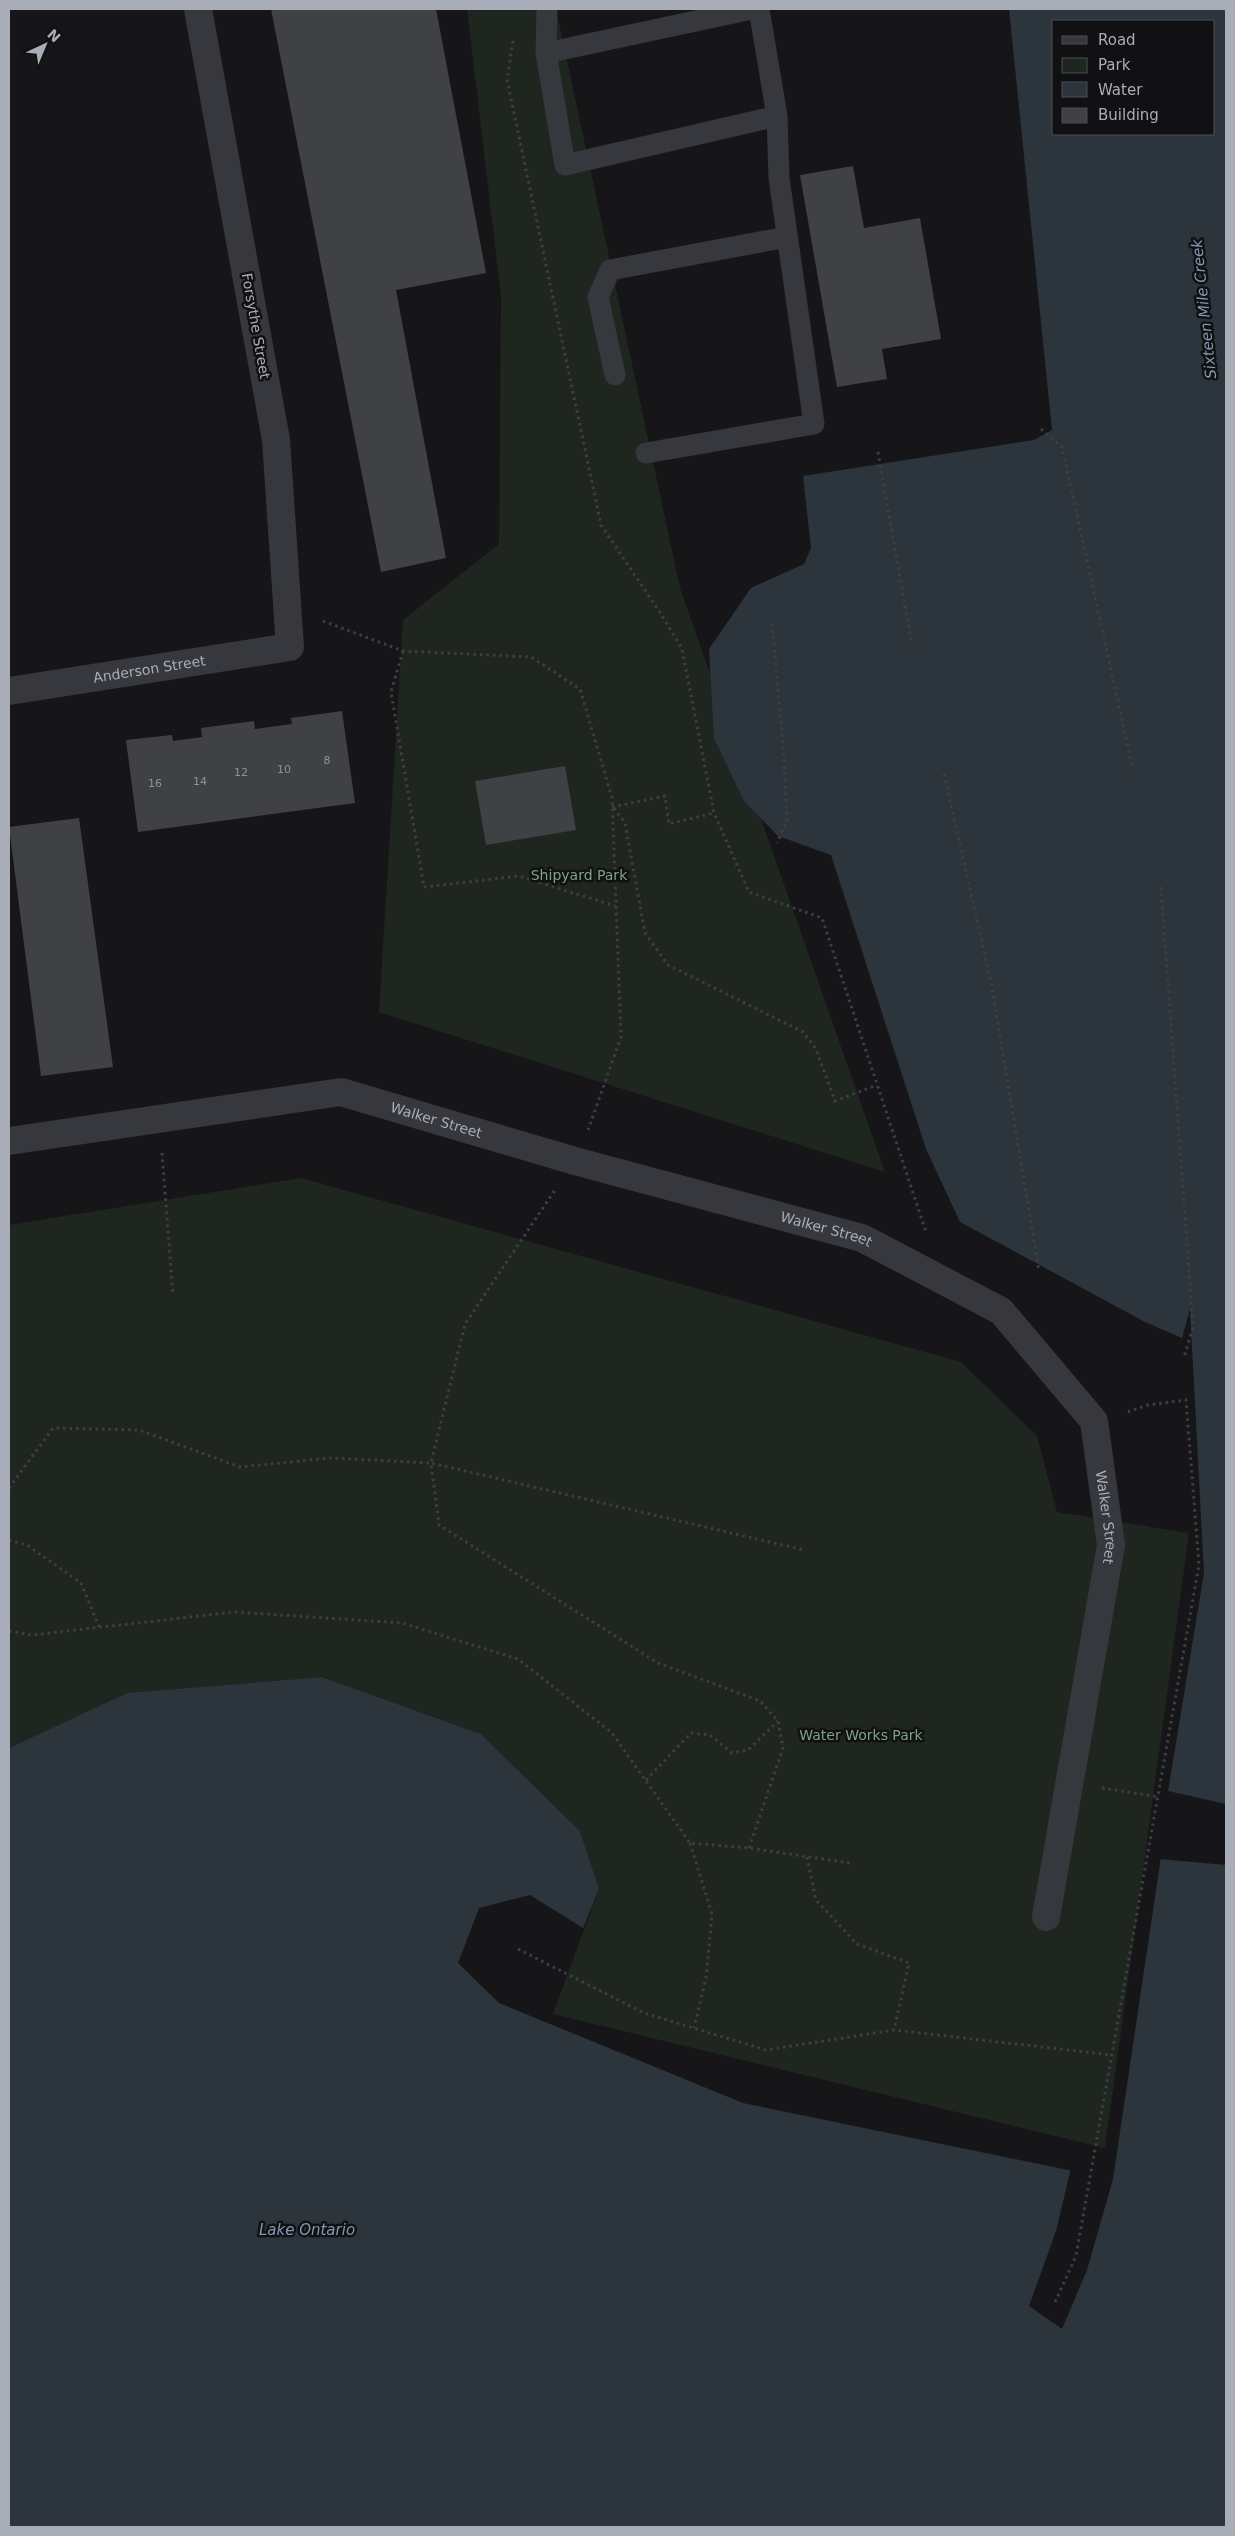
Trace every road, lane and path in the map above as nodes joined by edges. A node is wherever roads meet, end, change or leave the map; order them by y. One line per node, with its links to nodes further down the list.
1 (198, 9): 13 (street, Forsythe Street)
2 (547, 9): 6 (lane)
3 (752, 9): 6 (lane)
4 (759, 9): 7 (lane)
5 (514, 36): 22 (path)
6 (546, 53): 7 (lane)
7 (777, 116): 8 (lane)
8 (787, 237): 9 (lane); 12 (lane)
9 (615, 375)
10 (1041, 429): 19 (path)
11 (878, 452): 15 (path)
12 (646, 453)
13 (287, 608): 16 (street, Forsythe Street); 17 (path)
14 (772, 624): 23 (path)
15 (912, 645)
16 (290, 647): 18 (street, Anderson Street)
17 (402, 651): 21 (path); 25 (path)
18 (9, 691)
19 (1133, 770)
20 (944, 774): 30 (path)
21 (612, 807): 22 (path); 25 (path); 27 (path)
22 (714, 813): 27 (path)
23 (777, 843)
24 (1161, 887): 34 (path)
25 (616, 906): 26 (path)
26 (621, 1036)
27 (877, 1086): 31 (path)
28 (159, 1119): 29 (street, Walker Street); 31 (street, Walker Street); 32 (path)
29 (9, 1142)
30 (1039, 1271)
31 (942, 1281): 44 (street, Walker Street)
32 (173, 1295)
33 (465, 1324): 36 (path)
34 (1184, 1357)
35 (1124, 1413): 45 (path)
36 (431, 1462): 37 (path); 39 (path); 42 (path)
37 (9, 1488)
38 (9, 1540): 40 (path)
39 (804, 1550)
40 (99, 1627): 41 (path); 43 (path)
41 (9, 1630)
42 (778, 1721): 43 (path); 47 (path)
43 (646, 1780): 46 (path)
44 (1069, 1783): 45 (path); 50 (street, Walker Street)
45 (1159, 1797): 54 (path)
46 (690, 1843): 47 (path); 52 (path)
47 (749, 1848): 48 (path)
48 (807, 1857): 49 (path); 53 (path)
49 (850, 1863)
50 (1046, 1917)
51 (518, 1949): 52 (path)
52 (694, 2028): 53 (path)
53 (894, 2030): 54 (path)
54 (1112, 2055): 55 (path)
55 (1055, 2302)

